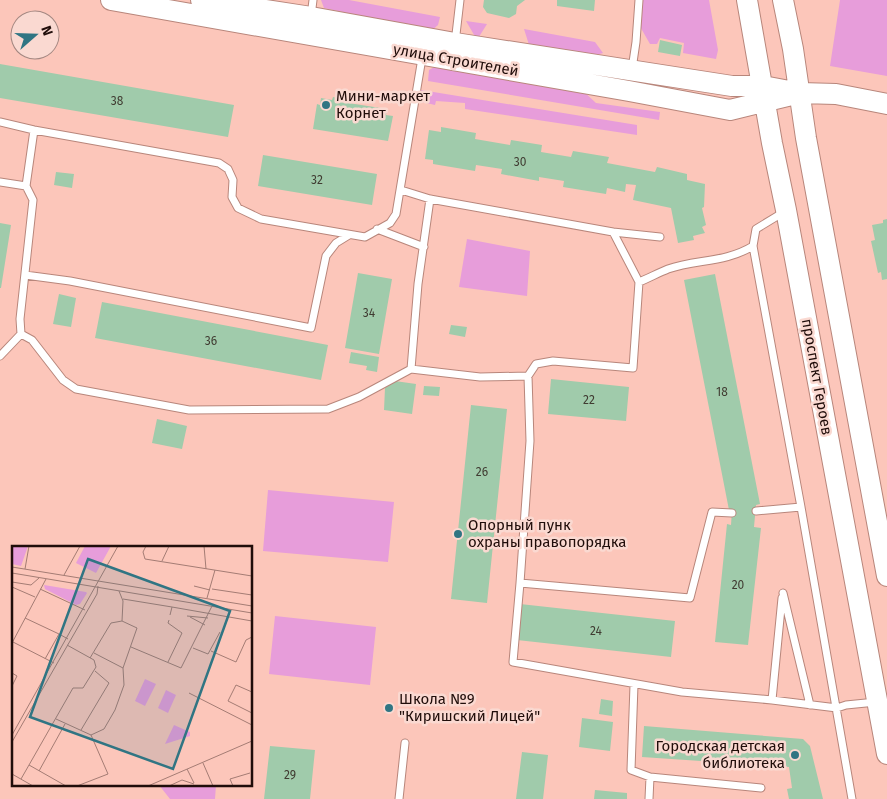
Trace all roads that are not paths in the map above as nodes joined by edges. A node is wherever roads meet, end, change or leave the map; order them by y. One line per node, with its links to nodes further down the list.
1 (111, 0): 7 (main road, улица Строителей)
2 (201, 0): 7 (main road, улица Строителей)
3 (460, 0): 9 (lane)
4 (639, 0): 10 (lane)
5 (747, 0): 12 (main road, проспект Героев)
6 (783, 0): 11 (main road)
7 (311, 17): 8 (main road, улица Строителей)
8 (424, 46): 9 (main road, улица Строителей); 18 (lane)
9 (454, 52): 10 (main road, улица Строителей)
10 (630, 81): 12 (main road, улица Строителей)
11 (800, 93): 12 (main road, улица Строителей); 13 (main road, улица Строителей); 36 (main road)
12 (764, 95): 20 (main road, проспект Героев)
13 (887, 104)
14 (0, 122): 15 (lane)
15 (34, 130): 17 (lane); 23 (lane)
16 (0, 182): 17 (lane)
17 (26, 186): 27 (lane)
18 (401, 190): 19 (lane); 21 (lane)
19 (430, 199): 22 (lane); 26 (lane)
20 (786, 210): 25 (lane); 40 (main road, проспект Героев)
21 (377, 229): 23 (lane); 26 (lane)
22 (613, 232): 24 (lane); 28 (lane)
23 (349, 235): 27 (lane)
24 (660, 237)
25 (753, 246): 28 (lane); 33 (lane)
26 (424, 247): 31 (lane)
27 (25, 275): 29 (lane)
28 (640, 282): 32 (lane)
29 (21, 334): 30 (lane); 31 (lane)
30 (0, 356)
31 (411, 369): 32 (lane)
32 (528, 376): 37 (lane)
33 (801, 506): 34 (lane); 42 (lane)
34 (756, 511)
35 (732, 513): 37 (lane)
36 (887, 576)
37 (520, 582): 38 (lane)
38 (634, 685): 39 (lane); 45 (lane)
39 (772, 700): 41 (lane); 41 (lane)
40 (877, 702): 42 (lane); 44 (main road, проспект Героев)
41 (810, 705): 42 (lane)
42 (836, 708): 49 (lane)
43 (405, 743): 47 (lane)
44 (887, 754)
45 (650, 777): 46 (lane); 48 (lane)
46 (761, 788)
47 (399, 799)
48 (649, 799)
49 (852, 799)

